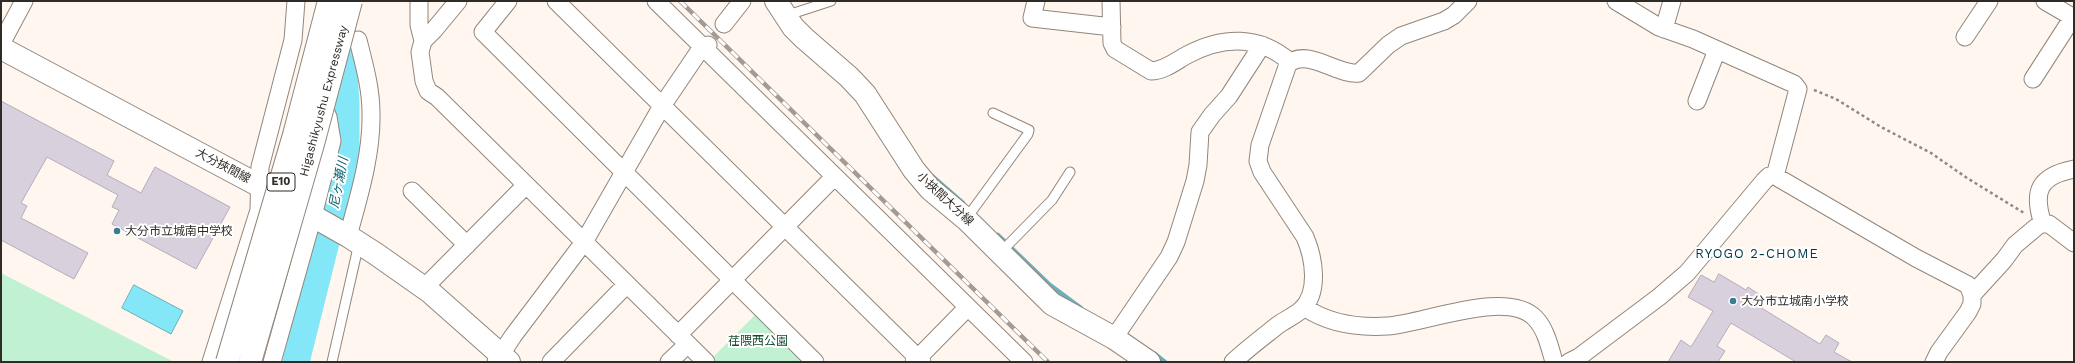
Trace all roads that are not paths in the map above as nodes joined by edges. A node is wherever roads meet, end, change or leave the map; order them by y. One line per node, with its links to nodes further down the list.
1 (24, 1): 28 (street)
2 (296, 1): 25 (street)
3 (329, 1): 66 (main road, Higashikyushu Expressway / E10, bridge)
4 (351, 1): 67 (main road, Higashikyushu Expressway / E10, bridge)
5 (419, 1): 27 (street)
6 (458, 1): 27 (street)
7 (508, 1): 39 (street)
8 (556, 1): 36 (street)
9 (656, 1): 30 (street)
10 (742, 1): 21 (street)
11 (831, 1): 19 (lane)
12 (1036, 1): 22 (street)
13 (1111, 1): 22 (street)
14 (1468, 1): 33 (street)
15 (1616, 1): 23 (street)
16 (1672, 1): 23 (street)
17 (1989, 1): 24 (street)
18 (2045, 1): 20 (street)
19 (780, 9): 47 (main road, 小挾間大分線)
20 (2073, 18): 34 (street)
21 (724, 24)
22 (1112, 27): 29 (street)
23 (1664, 29): 32 (street)
24 (1964, 37)
25 (293, 40): 43 (street); 46 (street)
26 (358, 40): 50 (street)
27 (423, 41): 44 (street)
28 (1, 44)
29 (1262, 45): 33 (street); 61 (street)
30 (705, 46): 36 (street); 42 (street)
31 (1, 48): 43 (main road, 大分挾間線)
32 (1717, 50): 35 (street); 41 (street)
33 (1290, 62): 59 (street)
34 (2032, 79)
35 (1697, 101)
36 (662, 106): 39 (street); 49 (street)
37 (993, 113): 47 (lane)
38 (2074, 169): 48 (street)
39 (624, 172): 51 (street); 55 (street)
40 (1070, 172): 54 (lane)
41 (1775, 176): 58 (street); 78 (street)
42 (834, 177): 49 (street); 60 (street)
43 (258, 185): 46 (main road, 大分挾間線); 65 (street)
44 (526, 185): 51 (street); 53 (street)
45 (412, 191): 53 (street)
46 (313, 216): 50 (main road, 大分挾間線); 68 (street)
47 (966, 219): 54 (main road, 小挾間大分線)
48 (2041, 224): 52 (street); 58 (street)
49 (785, 227): 55 (street); 64 (street)
50 (354, 239): 57 (main road, 大分挾間線); 69 (lane)
51 (584, 242): 56 (street); 63 (street)
52 (2074, 243)
53 (467, 245): 57 (street)
54 (1000, 253): 61 (main road, 小挾間大分線)
55 (733, 280): 62 (street); 73 (street)
56 (627, 284): 62 (street); 70 (street)
57 (424, 288): 63 (main road, 大分挾間線)
58 (1972, 295): 79 (street)
59 (1304, 307): 76 (street); 77 (street)
60 (967, 308): 64 (street); 74 (street)
61 (1114, 338): 75 (main road, 小挾間大分線)
62 (683, 339): 71 (street); 72 (street)
63 (502, 359)
64 (918, 361)
65 (211, 362)
66 (227, 362)
67 (250, 362)
68 (272, 362)
69 (332, 362)
70 (551, 362)
71 (669, 362)
72 (706, 362)
73 (815, 362)
74 (1024, 362)
75 (1149, 362)
76 (1233, 362)
77 (1554, 362)
78 (1569, 362)
79 (1934, 362)

